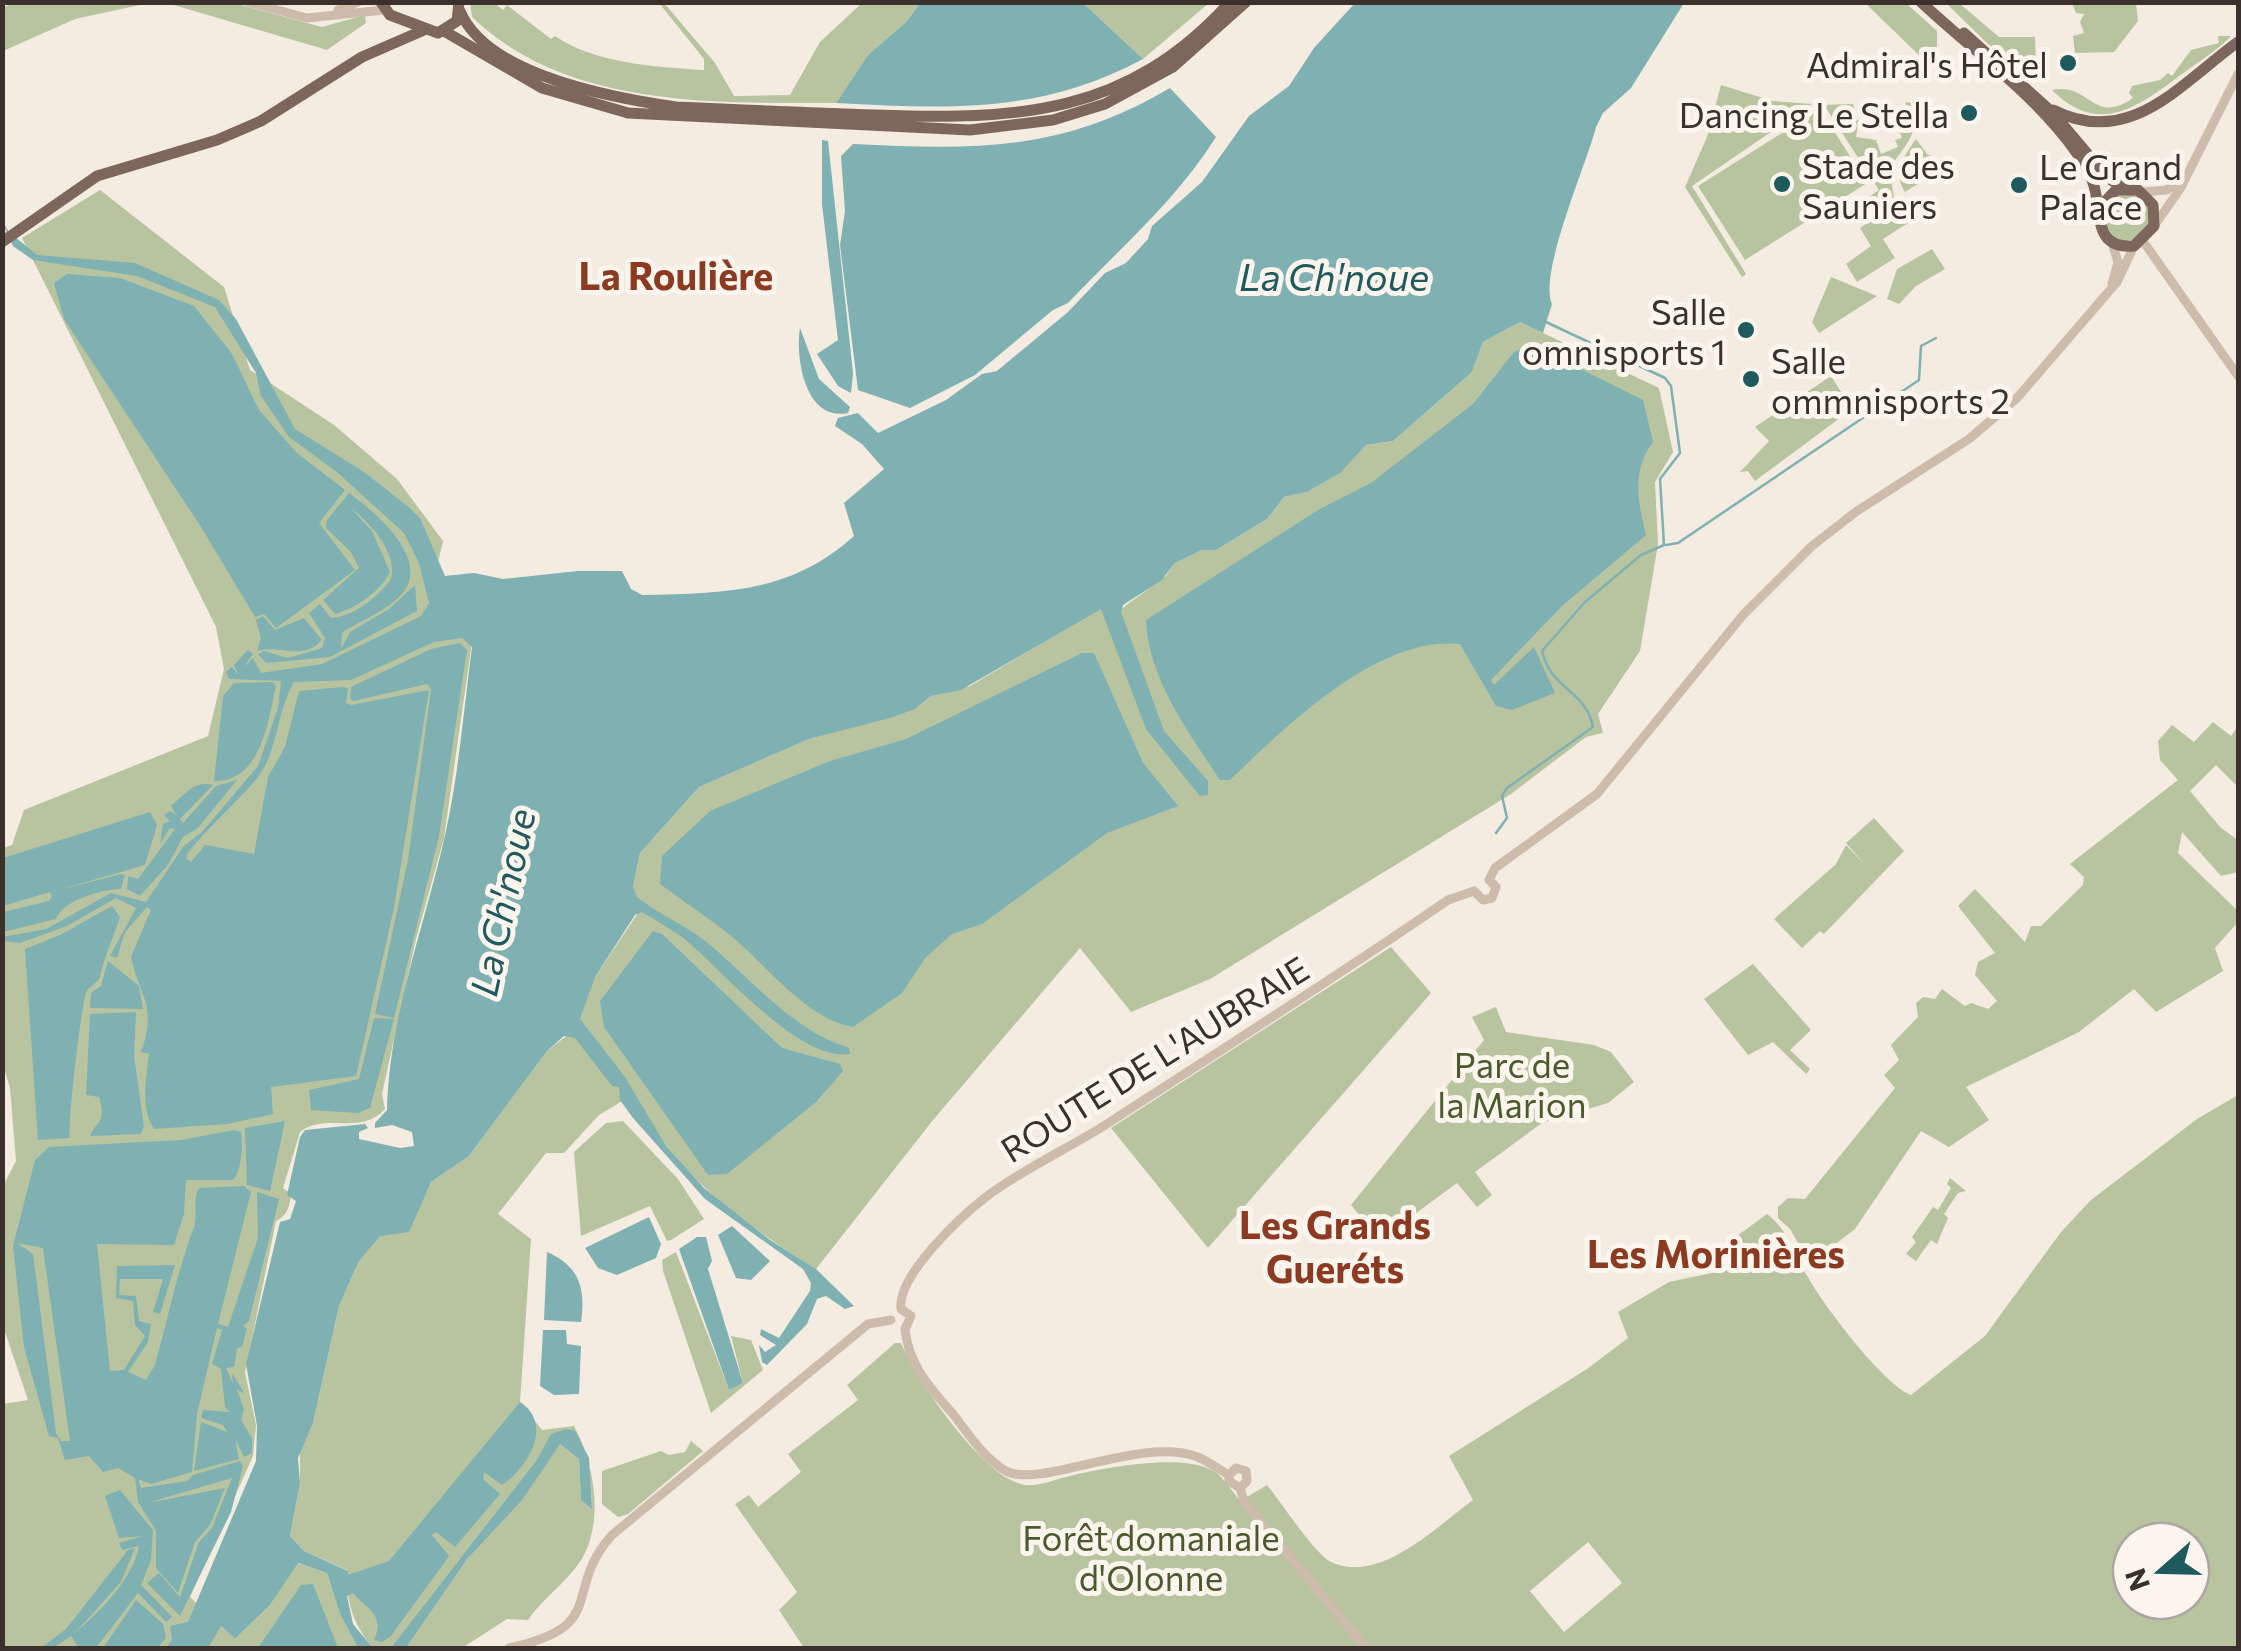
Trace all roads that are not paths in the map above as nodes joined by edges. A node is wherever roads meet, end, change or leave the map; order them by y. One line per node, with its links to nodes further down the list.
1 (248, 2): 9 (street)
2 (358, 2): 9 (street)
3 (1230, 2): 7 (main road)
4 (1246, 2): 11 (main road)
5 (1921, 2): 19 (main road)
6 (1932, 2): 15 (main road)
7 (459, 5): 11 (main road)
8 (385, 9): 9 (street); 10 (main road); 13 (main road)
9 (330, 15)
10 (424, 30): 11 (main road); 13 (main road)
11 (444, 31)
12 (2238, 42): 15 (main road)
13 (378, 48): 21 (main road)
14 (2238, 74): 16 (street)
15 (2044, 106): 17 (main road)
16 (2184, 178): 18 (street); 20 (street)
17 (2123, 188): 18 (main road); 19 (main road)
18 (2143, 192): 20 (main road)
19 (2098, 209): 22 (main road)
20 (2154, 226): 23 (main road)
21 (3, 242)
22 (2112, 243): 23 (main road); 24 (street)
23 (2138, 244): 24 (street); 25 (street)
24 (2111, 286): 26 (street)
25 (2238, 376)
26 (1489, 880): 27 (street); 27 (street)
27 (1474, 892): 28 (street, ROUTE DE L'AUBRAIE)
28 (902, 1309): 29 (street); 30 (street)
29 (891, 1320): 30 (street); 33 (street)
30 (904, 1329): 31 (street)
31 (1228, 1475): 32 (street); 32 (street)
32 (1240, 1488): 34 (street)
33 (508, 1648)
34 (1366, 1648)

